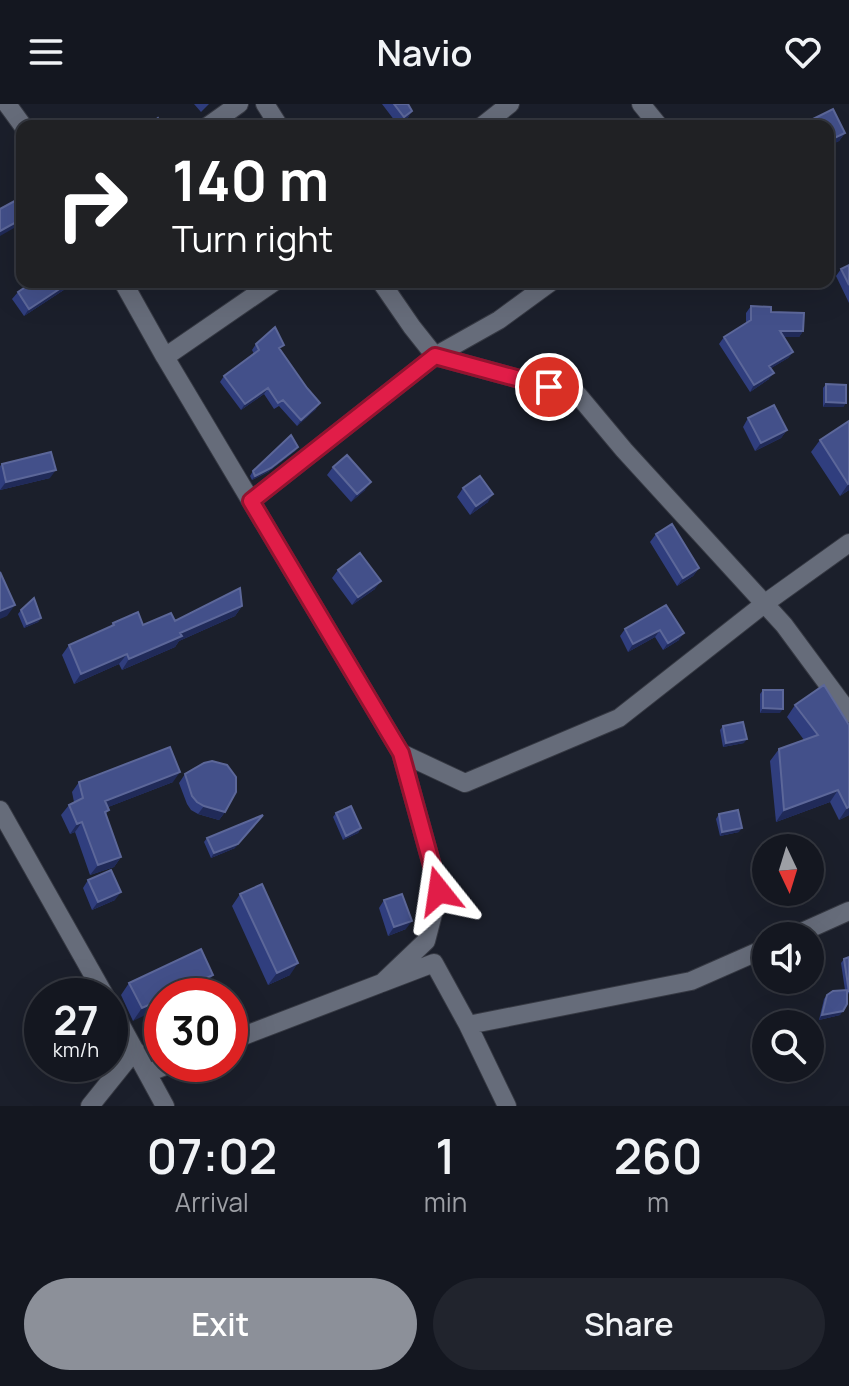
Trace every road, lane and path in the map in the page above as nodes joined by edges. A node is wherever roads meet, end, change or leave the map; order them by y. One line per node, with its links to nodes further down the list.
1 (239, 104): 4 (street)
2 (510, 104): 5 (street)
3 (641, 104): 6 (street)
4 (216, 120)
5 (490, 120)
6 (654, 120)
7 (126, 288): 12 (street)
8 (265, 288): 12 (street)
9 (385, 288): 11 (street)
10 (543, 288): 11 (street)
11 (435, 356): 13 (street); 15 (street)
12 (165, 357): 13 (street)
13 (251, 501): 17 (street)
14 (849, 543): 15 (street)
15 (764, 604): 16 (street); 17 (street)
16 (849, 713)
17 (401, 753): 24 (street)
18 (0, 810): 19 (street)
19 (7, 838): 23 (street)
20 (849, 911): 21 (street)
21 (824, 922)
22 (752, 954): 25 (street)
23 (94, 978)
24 (382, 983): 25 (street); 26 (street)
25 (468, 1025): 33 (street)
26 (248, 1034)
27 (128, 1037): 28 (street)
28 (135, 1050): 29 (street); 31 (street)
29 (144, 1066)
30 (153, 1082): 32 (street)
31 (90, 1106)
32 (165, 1106)
33 (507, 1106)

